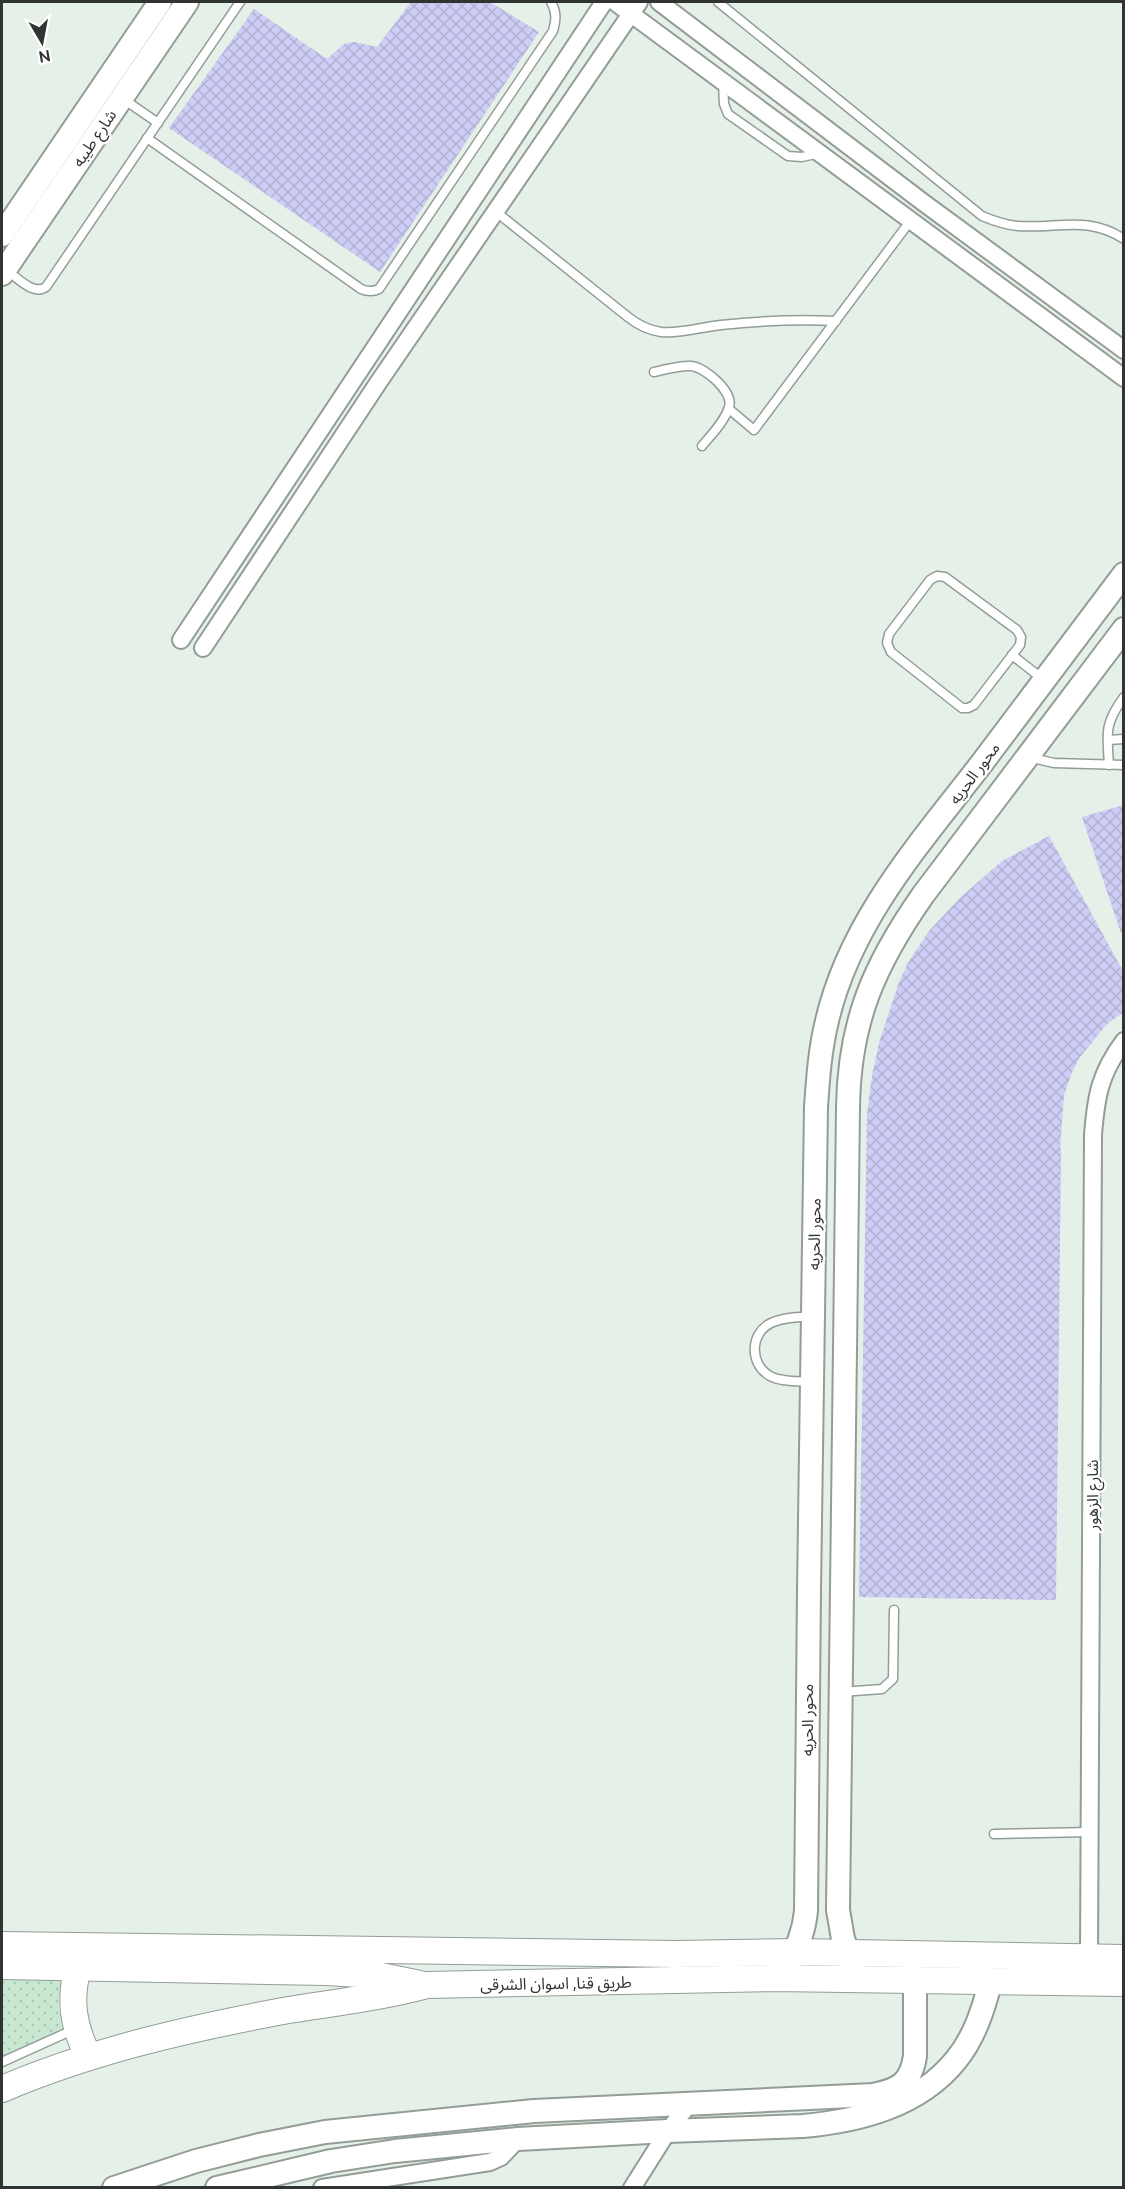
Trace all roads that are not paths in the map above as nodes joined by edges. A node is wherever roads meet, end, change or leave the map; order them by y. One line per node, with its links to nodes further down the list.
1 (160, 2): 11 (main road, شارع طيبه)
2 (187, 2): 11 (main road, شارع طيبه)
3 (240, 2): 12 (lane)
4 (551, 2): 13 (lane)
5 (604, 2): 28 (street)
6 (615, 2): 9 (street)
7 (659, 2): 21 (street)
8 (718, 2): 18 (lane)
9 (635, 7): 10 (street); 15 (street)
10 (723, 80): 14 (street); 14 (lane)
11 (108, 105): 12 (lane); 17 (main road, شارع طيبه); 19 (main road, شارع طيبه)
12 (158, 123): 13 (lane)
13 (147, 138): 19 (lane)
14 (821, 153): 16 (street)
15 (495, 210): 20 (lane); 29 (street)
16 (911, 220): 20 (lane); 23 (street)
17 (2, 235)
18 (1124, 240)
19 (3, 271)
20 (836, 321): 24 (lane)
21 (1124, 350)
22 (654, 372): 24 (lane)
23 (1124, 378)
24 (729, 409): 25 (lane)
25 (702, 446)
26 (1124, 574): 31 (main road, محور الحريه)
27 (1124, 629): 35 (main road, محور الحريه)
28 (181, 640)
29 (203, 648)
30 (1012, 655): 30 (lane); 31 (lane)
31 (1044, 680): 39 (main road, محور الحريه)
32 (1124, 697): 34 (lane)
33 (1124, 739): 34 (lane)
34 (1108, 740): 36 (lane)
35 (1028, 757): 36 (lane); 42 (main road, محور الحريه)
36 (1109, 765): 37 (lane)
37 (1124, 765)
38 (1124, 1041): 43 (street, شارع الزهور)
39 (813, 1316): 40 (main road, محور الحريه); 40 (lane)
40 (813, 1383): 46 (main road, محور الحريه)
41 (894, 1610): 42 (lane)
42 (840, 1692): 47 (main road, محور الحريه)
43 (1090, 1832): 44 (lane); 48 (street, شارع الزهور)
44 (994, 1834)
45 (2, 1945): 46 (main road, طريق قنا, اسوان الشرقى)
46 (796, 1952): 47 (main road, طريق قنا, اسوان الشرقى); 52 (main road, محور الحريه)
47 (848, 1953): 48 (main road, طريق قنا, اسوان الشرقى); 53 (main road, محور الحريه)
48 (1089, 1957): 49 (main road, طريق قنا, اسوان الشرقى)
49 (1124, 1958)
50 (2, 1966): 51 (main road)
51 (78, 1967): 57 (main road); 58 (main road)
52 (775, 1978): 53 (main road, طريق قنا, اسوان الشرقى); 57 (main road, طريق قنا, اسوان الشرقى)
53 (860, 1979): 54 (main road, طريق قنا, اسوان الشرقى)
54 (915, 1979): 55 (main road, طريق قنا, اسوان الشرقى); 62 (main road)
55 (991, 1980): 56 (main road, طريق قنا, اسوان الشرقى); 62 (main road)
56 (1124, 1983)
57 (427, 1985): 59 (main road, طريق قنا, اسوان الشرقى)
58 (76, 2029): 59 (main road); 60 (lane)
59 (89, 2057): 61 (main road, طريق قنا, اسوان الشرقى)
60 (2, 2062)
61 (2, 2090)
62 (888, 2100): 63 (main road); 64 (main road)
63 (689, 2104): 64 (street); 66 (main road)
64 (668, 2131): 65 (main road); 69 (street)
65 (518, 2139): 67 (main road); 68 (street)
66 (114, 2187)
67 (217, 2187)
68 (322, 2187)
69 (632, 2187)

